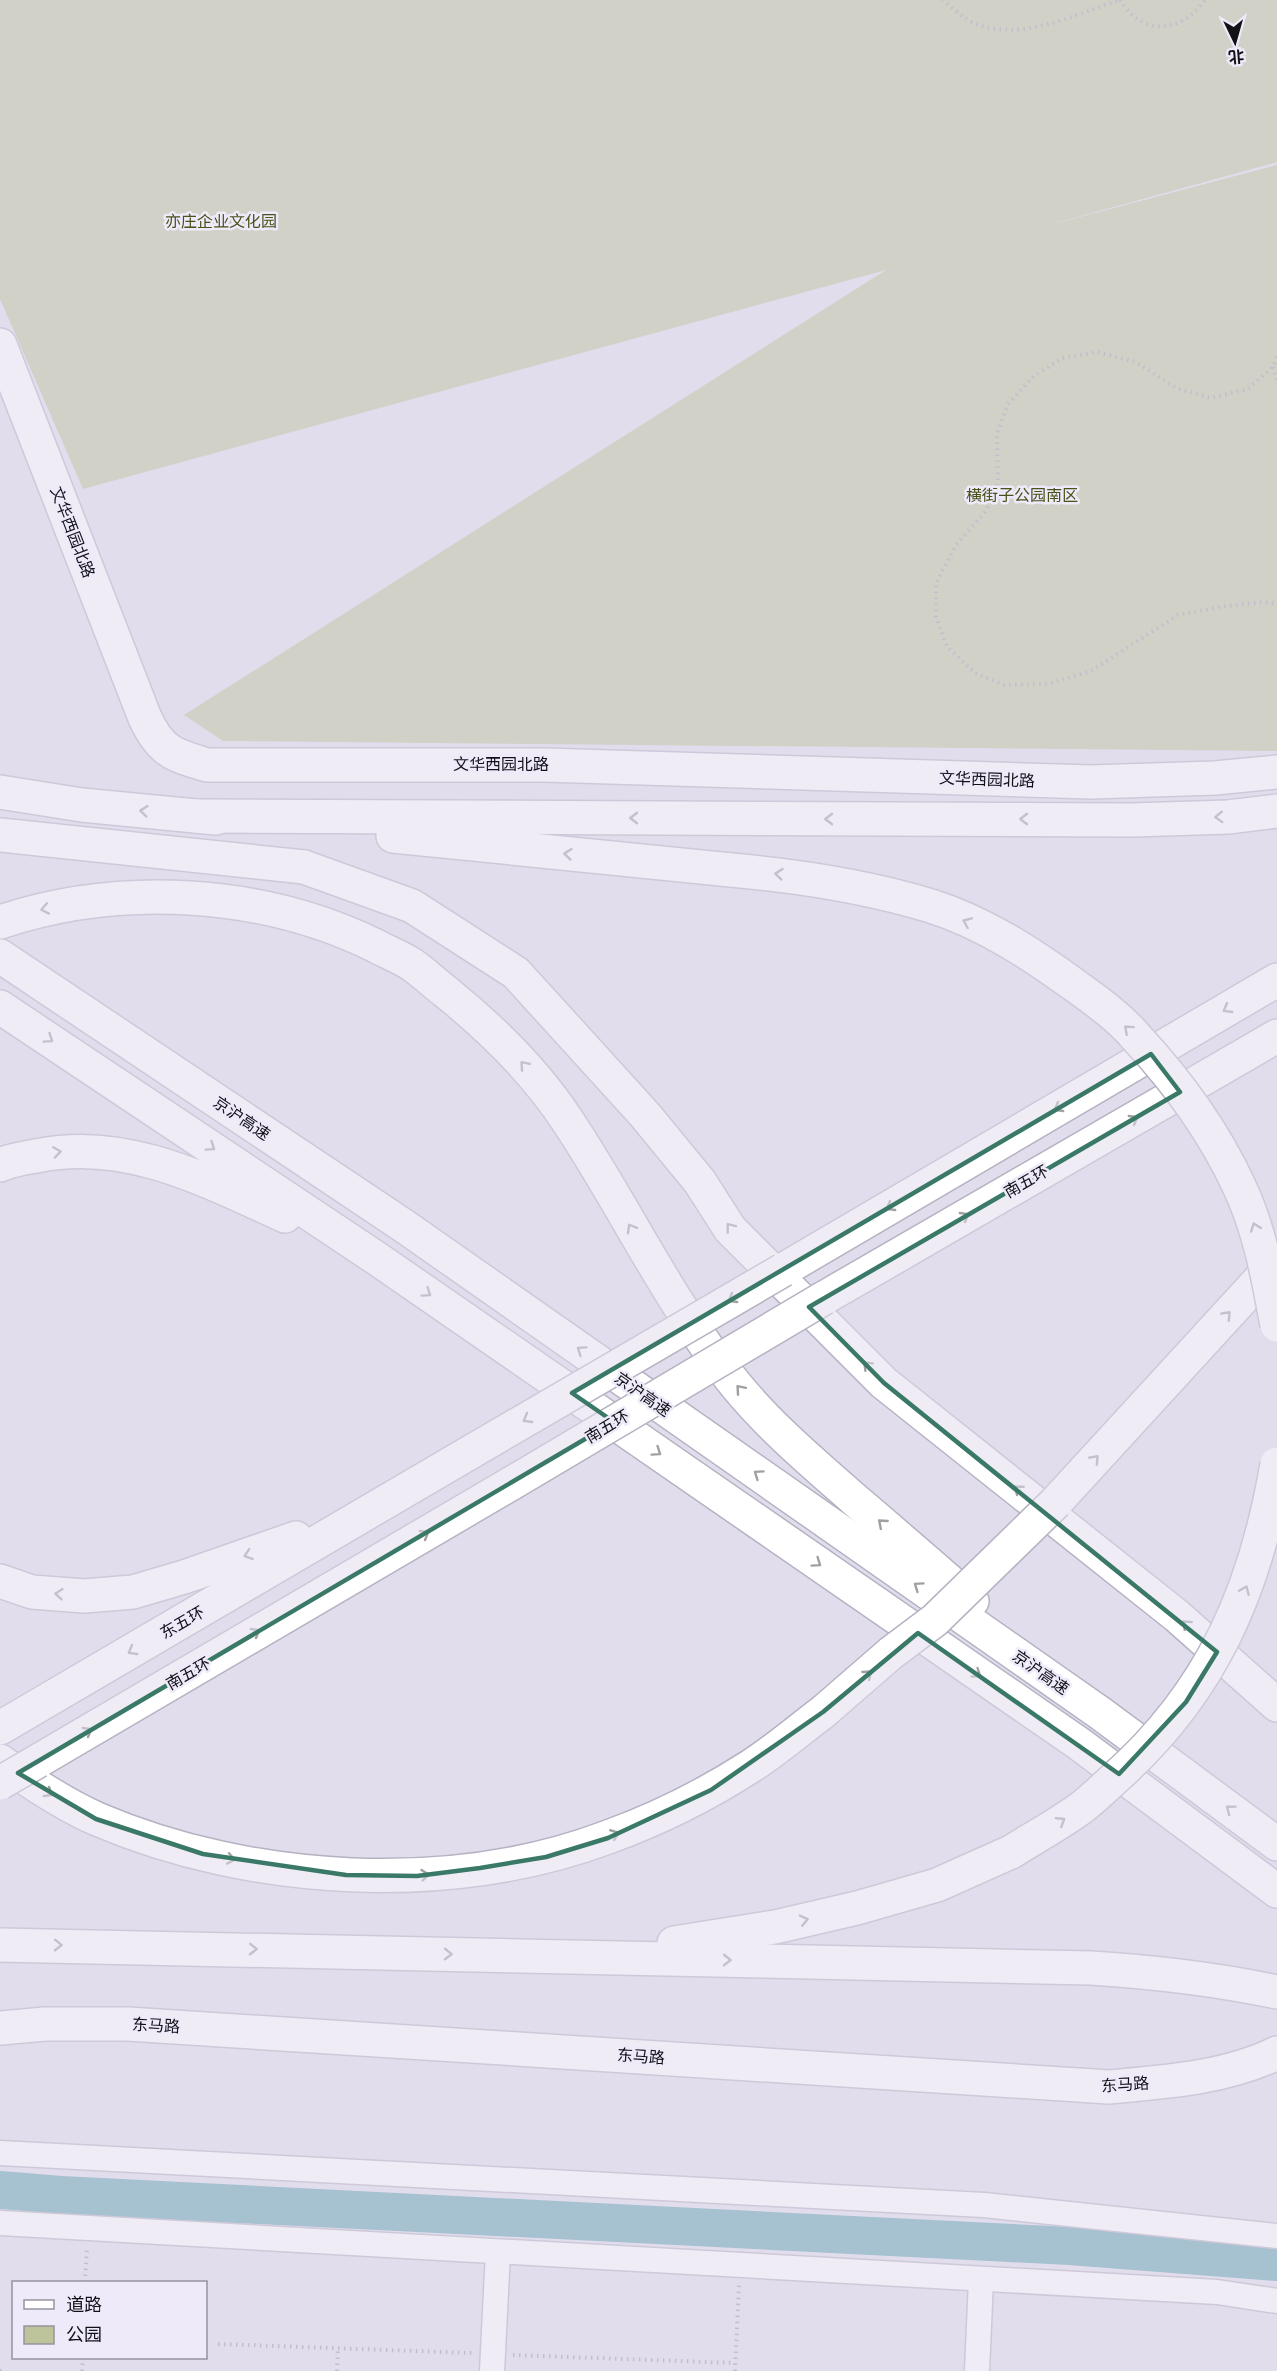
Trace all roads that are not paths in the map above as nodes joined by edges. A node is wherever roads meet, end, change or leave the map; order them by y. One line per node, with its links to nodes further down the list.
1 (0, 345): 2 (main road, 文华西园北路)
2 (1277, 772)
3 (0, 792): 5 (main road, one-way to 3)
4 (1277, 811): 5 (main road, one-way to 5)
5 (196, 816): 15 (main road, one-way to 5, bridge)
6 (0, 835): 19 (main road, one-way to 6)
7 (0, 922): 20 (main road, one-way to 7)
8 (0, 956): 20 (main road, 京沪高速, one-way to 8)
9 (1277, 980): 17 (main road, one-way to 17, bridge)
10 (0, 1007): 13 (main road, one-way to 13)
11 (1277, 1036): 23 (main road, 南五环, one-way to 11, bridge)
12 (0, 1165): 13 (main road, one-way to 13)
13 (379, 1260): 25 (main road, one-way to 25)
14 (1277, 1261): 22 (main road, one-way to 14, bridge)
15 (1277, 1325)
16 (1277, 1464): 27 (main road, one-way to 16, bridge)
17 (363, 1515): 18 (main road, one-way to 18); 21 (main road, 东五环, one-way to 21)
18 (0, 1581)
19 (1277, 1705)
20 (1100, 1713): 24 (main road, 京沪高速, one-way to 20)
21 (0, 1728)
22 (0, 1761)
23 (0, 1783)
24 (1277, 1844)
25 (1277, 1891)
26 (0, 1945): 27 (main road, one-way to 27)
27 (538, 1956): 28 (main road, one-way to 28)
28 (1277, 1992)
29 (0, 2028): 30 (main road, 东马路)
30 (1277, 2053)
31 (0, 2153): 33 (street)
32 (0, 2223): 34 (street)
33 (1277, 2236)
34 (498, 2253): 35 (street); 37 (street)
35 (981, 2280): 36 (street); 38 (street)
36 (1277, 2301)
37 (492, 2371)
38 (977, 2371)

